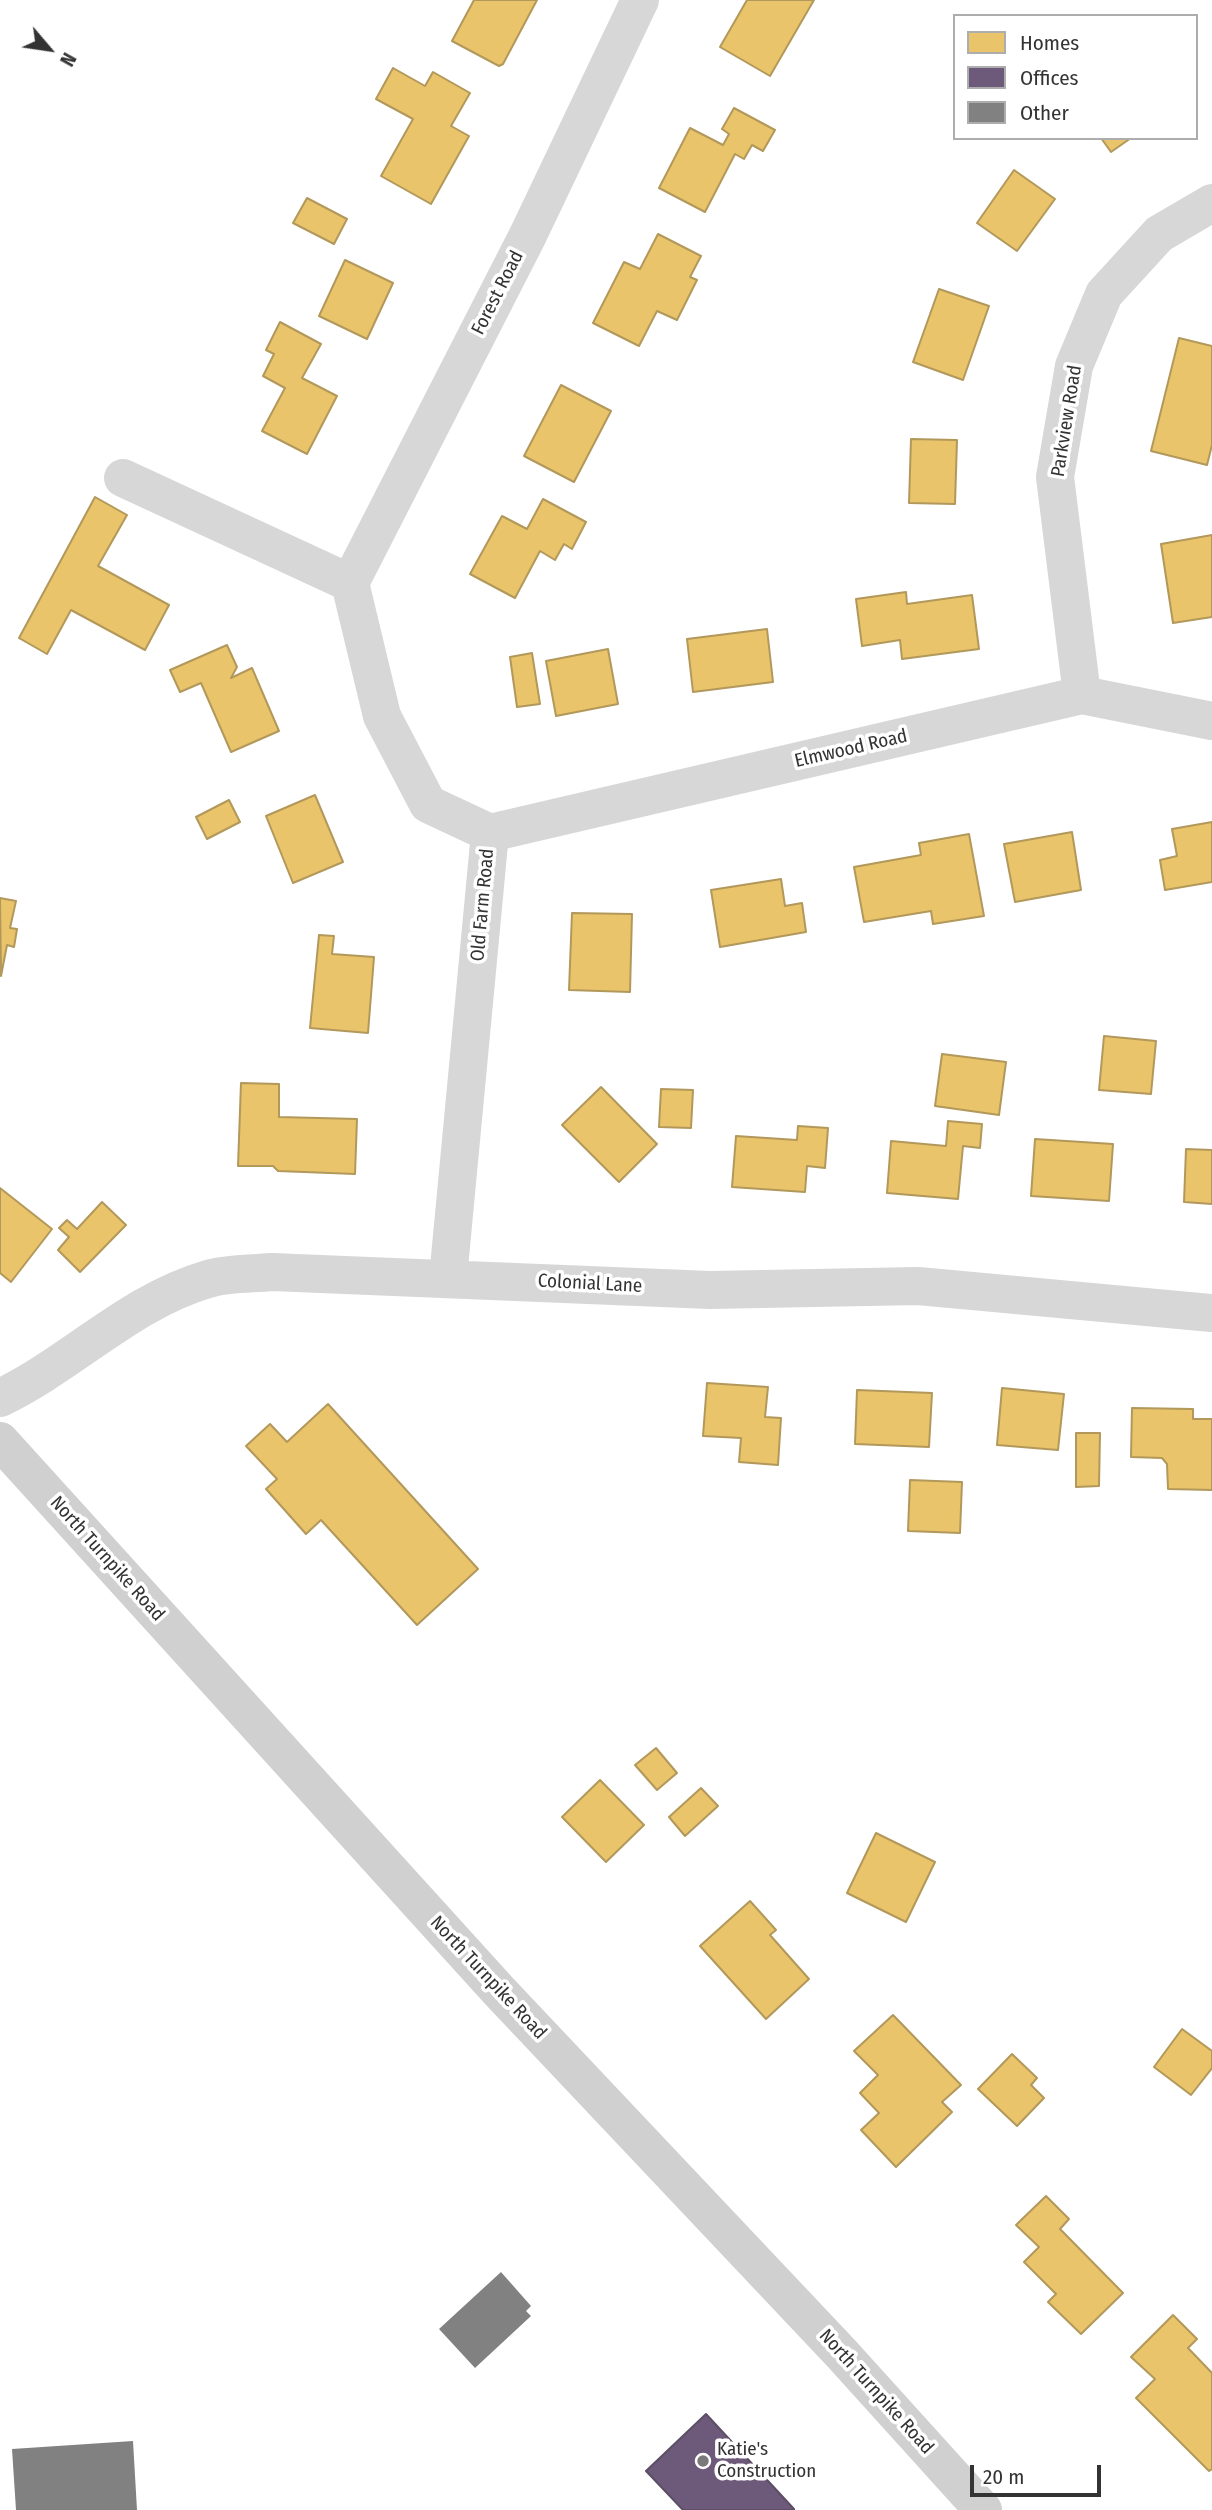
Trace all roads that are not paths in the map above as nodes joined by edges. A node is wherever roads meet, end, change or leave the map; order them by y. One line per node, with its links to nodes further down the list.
1 (640, 0): 4 (street, Forest Road)
2 (1212, 203): 5 (street, Parkview Road)
3 (123, 478): 4 (street)
4 (350, 583): 7 (street, Old Farm Road)
5 (1082, 695): 6 (street, Elmwood Road); 7 (street, Elmwood Road)
6 (1212, 721)
7 (490, 833): 8 (street, Old Farm Road)
8 (448, 1278): 9 (street, Colonial Lane); 10 (street, Colonial Lane)
9 (1212, 1313)
10 (0, 1398)
11 (0, 1441): 12 (main road, North Turnpike Road)
12 (983, 2510)

